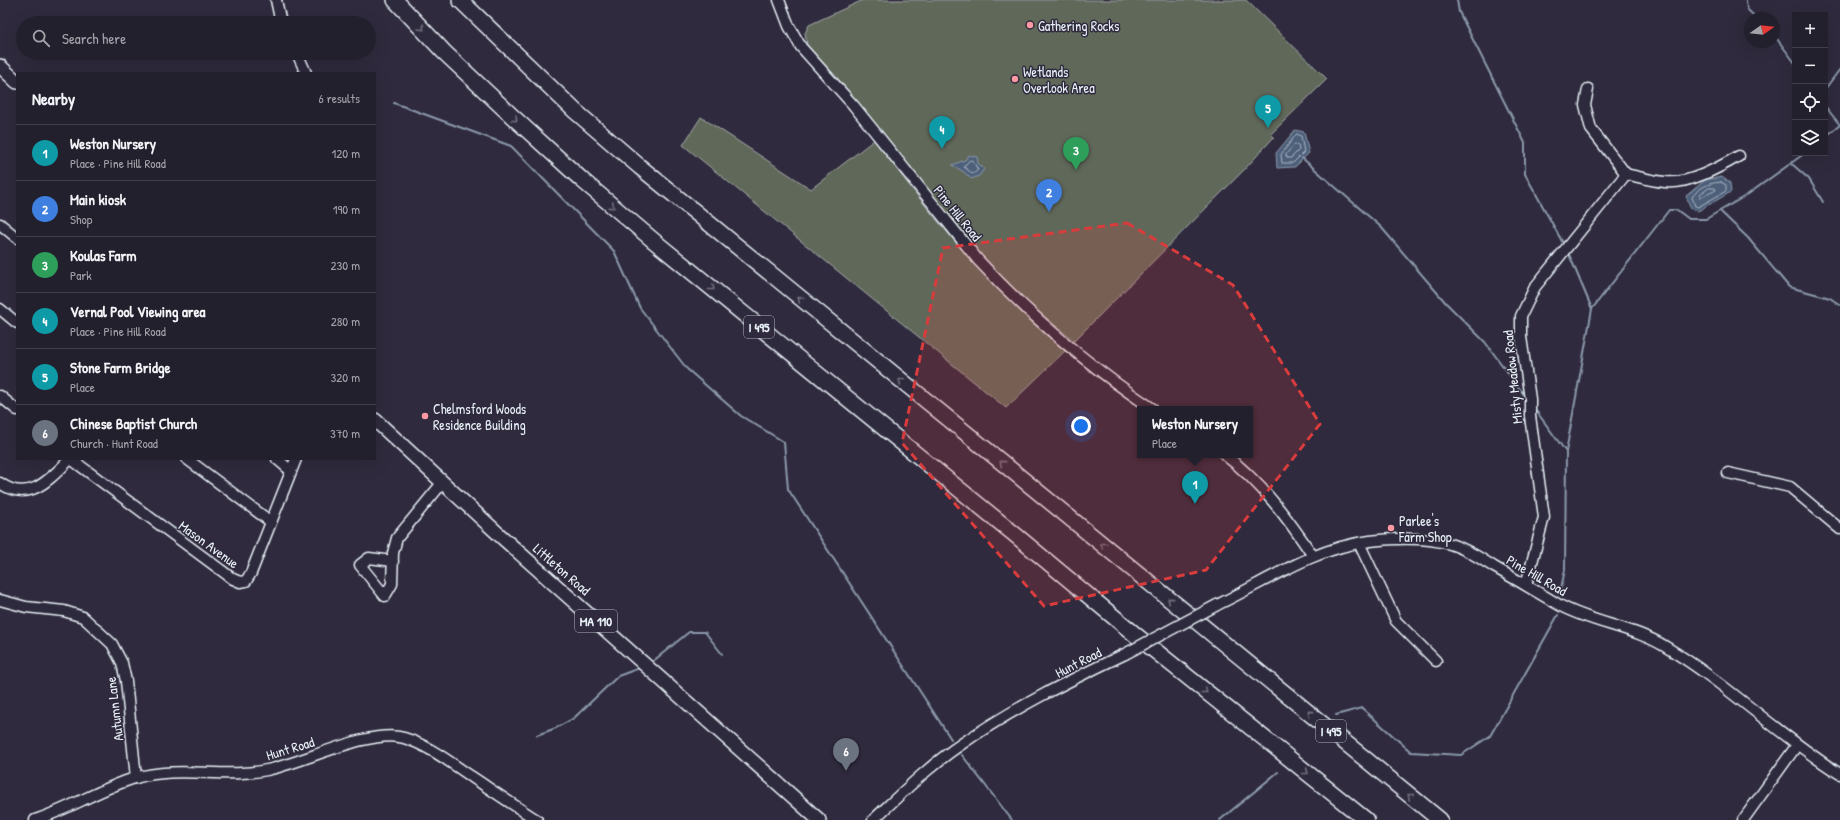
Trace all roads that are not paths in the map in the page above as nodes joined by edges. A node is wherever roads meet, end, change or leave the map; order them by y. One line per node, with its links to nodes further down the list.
1 (276, 0): 5 (street)
2 (395, 0): 46 (highway, I 495, one-way to 46)
3 (460, 0): 47 (highway, I 495, one-way to 3)
4 (779, 0): 18 (street, Pine Hill Road)
5 (279, 16)
6 (300, 60): 8 (street)
7 (0, 66): 9 (main road)
8 (306, 72)
9 (16, 81)
10 (1588, 89): 12 (street)
11 (1739, 156): 12 (street)
12 (1626, 174): 36 (street, Misty Meadow Road)
13 (0, 224): 14 (street)
14 (16, 237)
15 (0, 309): 16 (street)
16 (16, 322)
17 (0, 396): 19 (street)
18 (1149, 406)
19 (16, 409)
20 (376, 421): 29 (main road, Littleton Road / MA 110)
21 (1229, 458): 34 (street)
22 (69, 460): 30 (street)
23 (71, 460): 31 (street, Mason Avenue)
24 (188, 460): 31 (street)
25 (278, 460): 27 (street)
26 (296, 460): 27 (street, Mason Avenue)
27 (291, 471): 31 (street, Mason Avenue)
28 (1728, 473): 32 (street)
29 (443, 482): 35 (street); 44 (main road, Littleton Road / MA 110)
30 (0, 483)
31 (271, 522)
32 (1840, 529)
33 (1359, 543): 34 (street, Pine Hill Road); 36 (street, Pine Hill Road); 38 (street)
34 (1313, 556): 45 (street, Hunt Road, bridge)
35 (393, 561)
36 (1526, 585): 39 (street, Pine Hill Road)
37 (0, 600): 41 (street, Autumn Lane)
38 (1436, 661)
39 (1797, 745): 40 (street, Pine Hill Road); 48 (street)
40 (1840, 774)
41 (136, 778): 42 (street, Hunt Road); 43 (street, Hunt Road)
42 (35, 820)
43 (537, 820)
44 (819, 820)
45 (873, 820)
46 (1366, 820)
47 (1440, 820)
48 (1744, 820)

